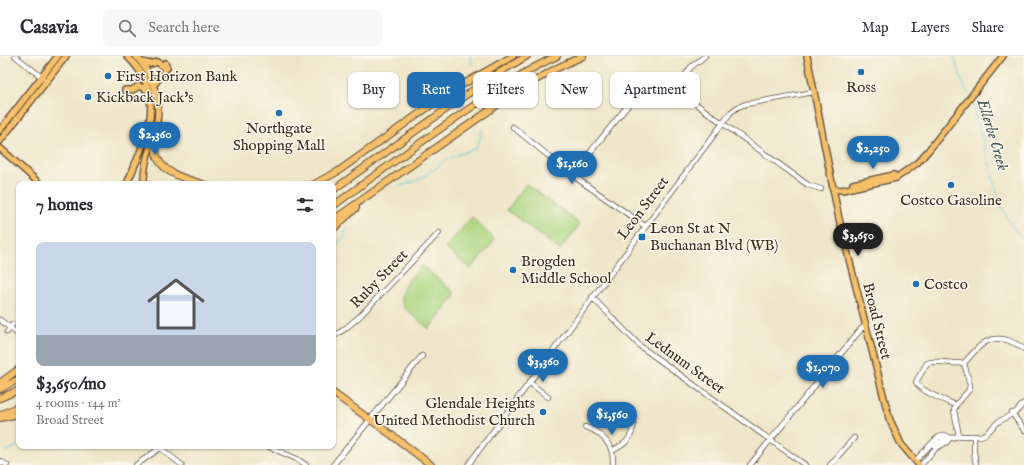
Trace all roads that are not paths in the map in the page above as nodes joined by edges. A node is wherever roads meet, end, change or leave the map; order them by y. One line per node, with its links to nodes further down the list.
1 (14, 56): 15 (street)
2 (58, 56): 15 (main road)
3 (66, 56): 15 (main road)
4 (127, 56): 18 (main road)
5 (136, 56): 13 (main road)
6 (513, 56): 28 (highway)
7 (527, 56): 36 (highway)
8 (557, 56): 40 (highway)
9 (583, 56): 37 (highway)
10 (705, 56): 14 (street)
11 (807, 56): 19 (main road, Broad Street)
12 (1003, 56): 39 (main road)
13 (142, 62): 16 (main road); 16 (main road)
14 (687, 72)
15 (44, 79): 25 (main road); 26 (main road)
16 (153, 85): 24 (main road)
17 (124, 90): 18 (main road)
18 (148, 90): 31 (main road)
19 (814, 92): 22 (street, Leon Street); 39 (main road, Broad Street)
20 (626, 108): 29 (street)
21 (700, 108): 22 (street)
22 (722, 123): 38 (street); 43 (street, Leon Street)
23 (513, 126): 29 (street)
24 (155, 127): 32 (main road); 33 (highway)
25 (0, 130)
26 (0, 141)
27 (0, 148): 30 (main road)
28 (337, 172): 34 (highway); 35 (highway)
29 (572, 175): 43 (street)
30 (37, 181)
31 (128, 181)
32 (144, 181)
33 (193, 181)
34 (320, 181)
35 (326, 181)
36 (336, 188)
37 (380, 188): 41 (highway); 42 (highway)
38 (821, 189)
39 (833, 189): 48 (main road, Broad Street)
40 (336, 204)
41 (336, 218)
42 (336, 226)
43 (645, 226): 45 (street, Leon Street)
44 (439, 233): 51 (street, Ruby Street)
45 (592, 297): 57 (street, Leon Street); 78 (street, Lednum Street)
46 (0, 320): 49 (street)
47 (13, 324): 49 (street)
48 (865, 326): 78 (street); 85 (main road, Broad Street)
49 (8, 330): 50 (street)
50 (16, 334)
51 (336, 335)
52 (1024, 349): 54 (street)
53 (422, 356): 70 (street)
54 (964, 363): 65 (street); 65 (street)
55 (16, 371): 58 (highway)
56 (16, 381): 59 (highway)
57 (529, 382): 62 (street); 92 (street, Leon Street)
58 (0, 384)
59 (0, 389)
60 (16, 391): 63 (highway)
61 (336, 395): 70 (highway)
62 (548, 397)
63 (0, 398)
64 (1024, 403): 68 (street)
65 (956, 405): 74 (street)
66 (16, 408): 69 (highway)
67 (16, 414): 69 (highway)
68 (1012, 414): 73 (street); 75 (street)
69 (0, 416)
70 (370, 420): 90 (street); 91 (highway)
71 (634, 423): 83 (street)
72 (585, 427): 83 (street)
73 (1024, 430)
74 (959, 436): 75 (street); 77 (street)
75 (974, 436): 97 (street)
76 (854, 438): 96 (street)
77 (950, 438): 79 (street); 79 (street)
78 (770, 440): 94 (street); 95 (street, Lednum Street)
79 (934, 446): 85 (street)
80 (157, 449): 87 (street)
81 (162, 449): 88 (street)
82 (273, 449): 89 (street)
83 (612, 451): 93 (street)
84 (0, 461): 86 (street)
85 (918, 464)
86 (7, 465)
87 (136, 465)
88 (182, 465)
89 (306, 465)
90 (333, 465)
91 (431, 465)
92 (468, 465)
93 (614, 465)
94 (750, 465)
95 (805, 465)
96 (830, 465)
97 (976, 465)

